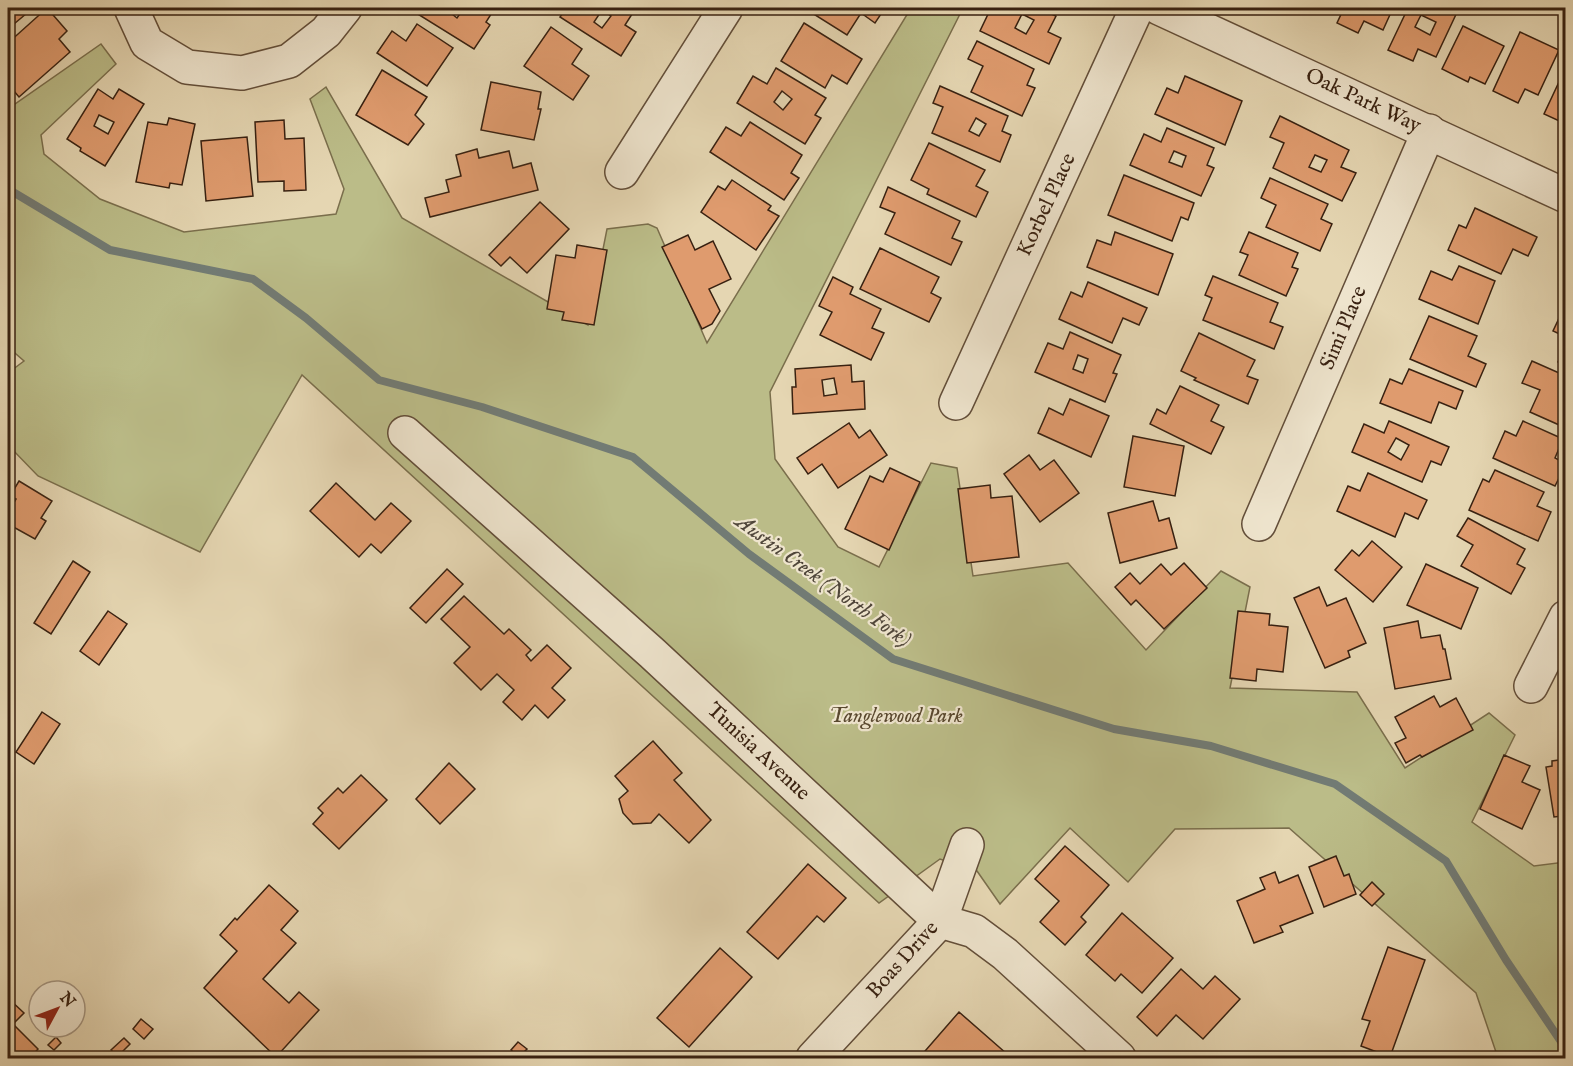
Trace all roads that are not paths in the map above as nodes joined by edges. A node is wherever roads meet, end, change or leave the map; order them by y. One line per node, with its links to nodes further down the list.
1 (130, 8): 2 (street)
2 (345, 8)
3 (726, 8): 7 (street)
4 (1137, 8): 9 (street, Korbel Place)
5 (1159, 8): 6 (street, Oak Park Way)
6 (1429, 132): 8 (street, Oak Park Way); 11 (street, Simi Place)
7 (622, 172)
8 (1566, 196)
9 (956, 403)
10 (405, 433): 15 (street, Tunisia Avenue)
11 (1259, 524)
12 (1566, 617): 13 (street)
13 (1532, 686)
14 (967, 845): 15 (street, Boas Drive)
15 (940, 921): 16 (street, Boas Drive); 17 (street, Tunisia Avenue)
16 (813, 1059)
17 (1119, 1059)

